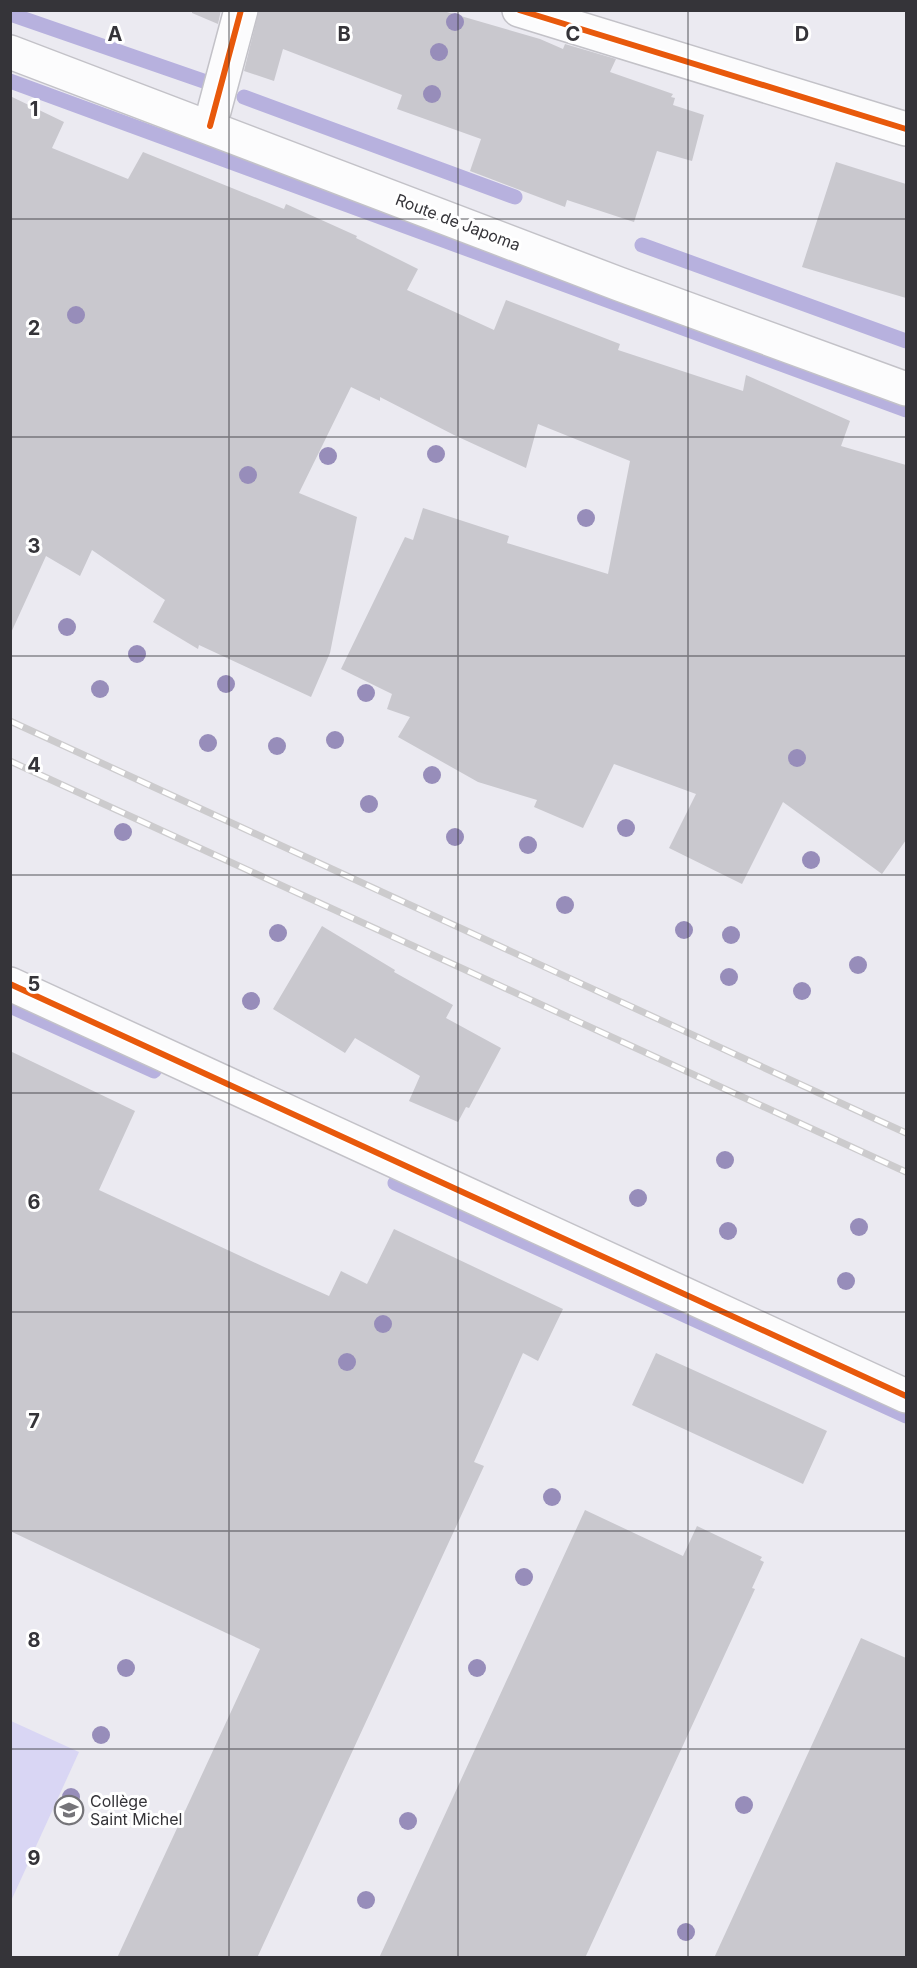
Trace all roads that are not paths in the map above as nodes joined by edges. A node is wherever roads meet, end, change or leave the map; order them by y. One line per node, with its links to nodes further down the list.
1 (241, 10): 4 (street)
2 (519, 10): 5 (street)
3 (10, 52): 4 (street, Route de Japoma)
4 (210, 126): 6 (street, Route de Japoma)
5 (906, 129)
6 (906, 388)
7 (10, 984): 8 (street)
8 (906, 1396)

